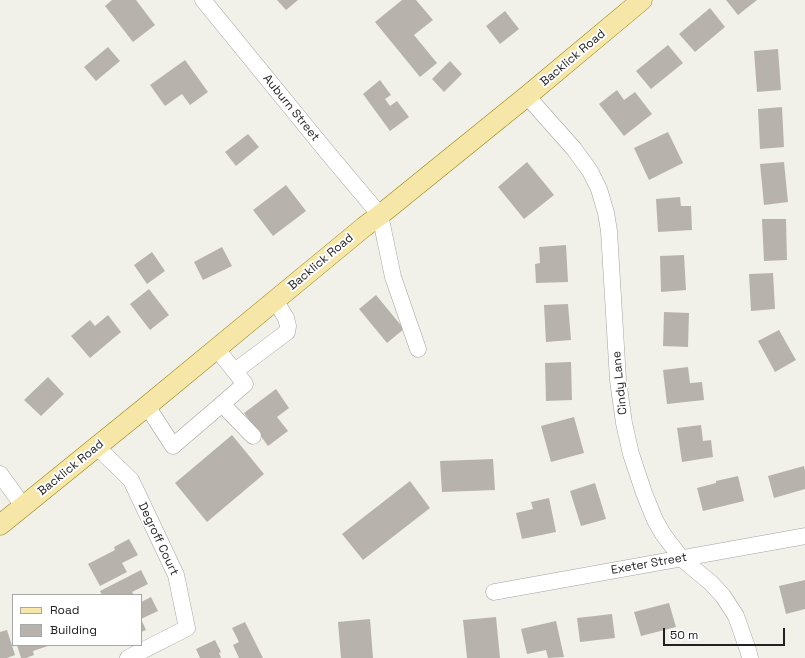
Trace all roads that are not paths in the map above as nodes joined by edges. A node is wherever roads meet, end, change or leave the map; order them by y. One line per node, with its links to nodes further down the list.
1 (203, 0): 4 (street, Auburn Street)
2 (642, 0): 3 (main road, Backlick Road)
3 (527, 96): 4 (main road, Backlick Road); 17 (street, Cindy Lane)
4 (380, 215): 5 (main road, Backlick Road); 7 (street)
5 (275, 300): 6 (main road, Backlick Road); 8 (street)
6 (216, 348): 8 (street); 10 (main road, Backlick Road)
7 (418, 348)
8 (234, 371): 9 (street)
9 (222, 404): 10 (street); 11 (street)
10 (147, 406): 12 (main road, Backlick Road)
11 (253, 436)
12 (97, 447): 14 (main road, Backlick Road); 19 (street, Degroff Court)
13 (0, 474): 14 (street)
14 (23, 506): 15 (main road, Backlick Road)
15 (0, 525)
16 (805, 536): 17 (street, Exeter Street)
17 (681, 558): 18 (street, Exeter Street); 20 (street, Cindy Lane)
18 (494, 592)
19 (128, 658)
20 (750, 658)

